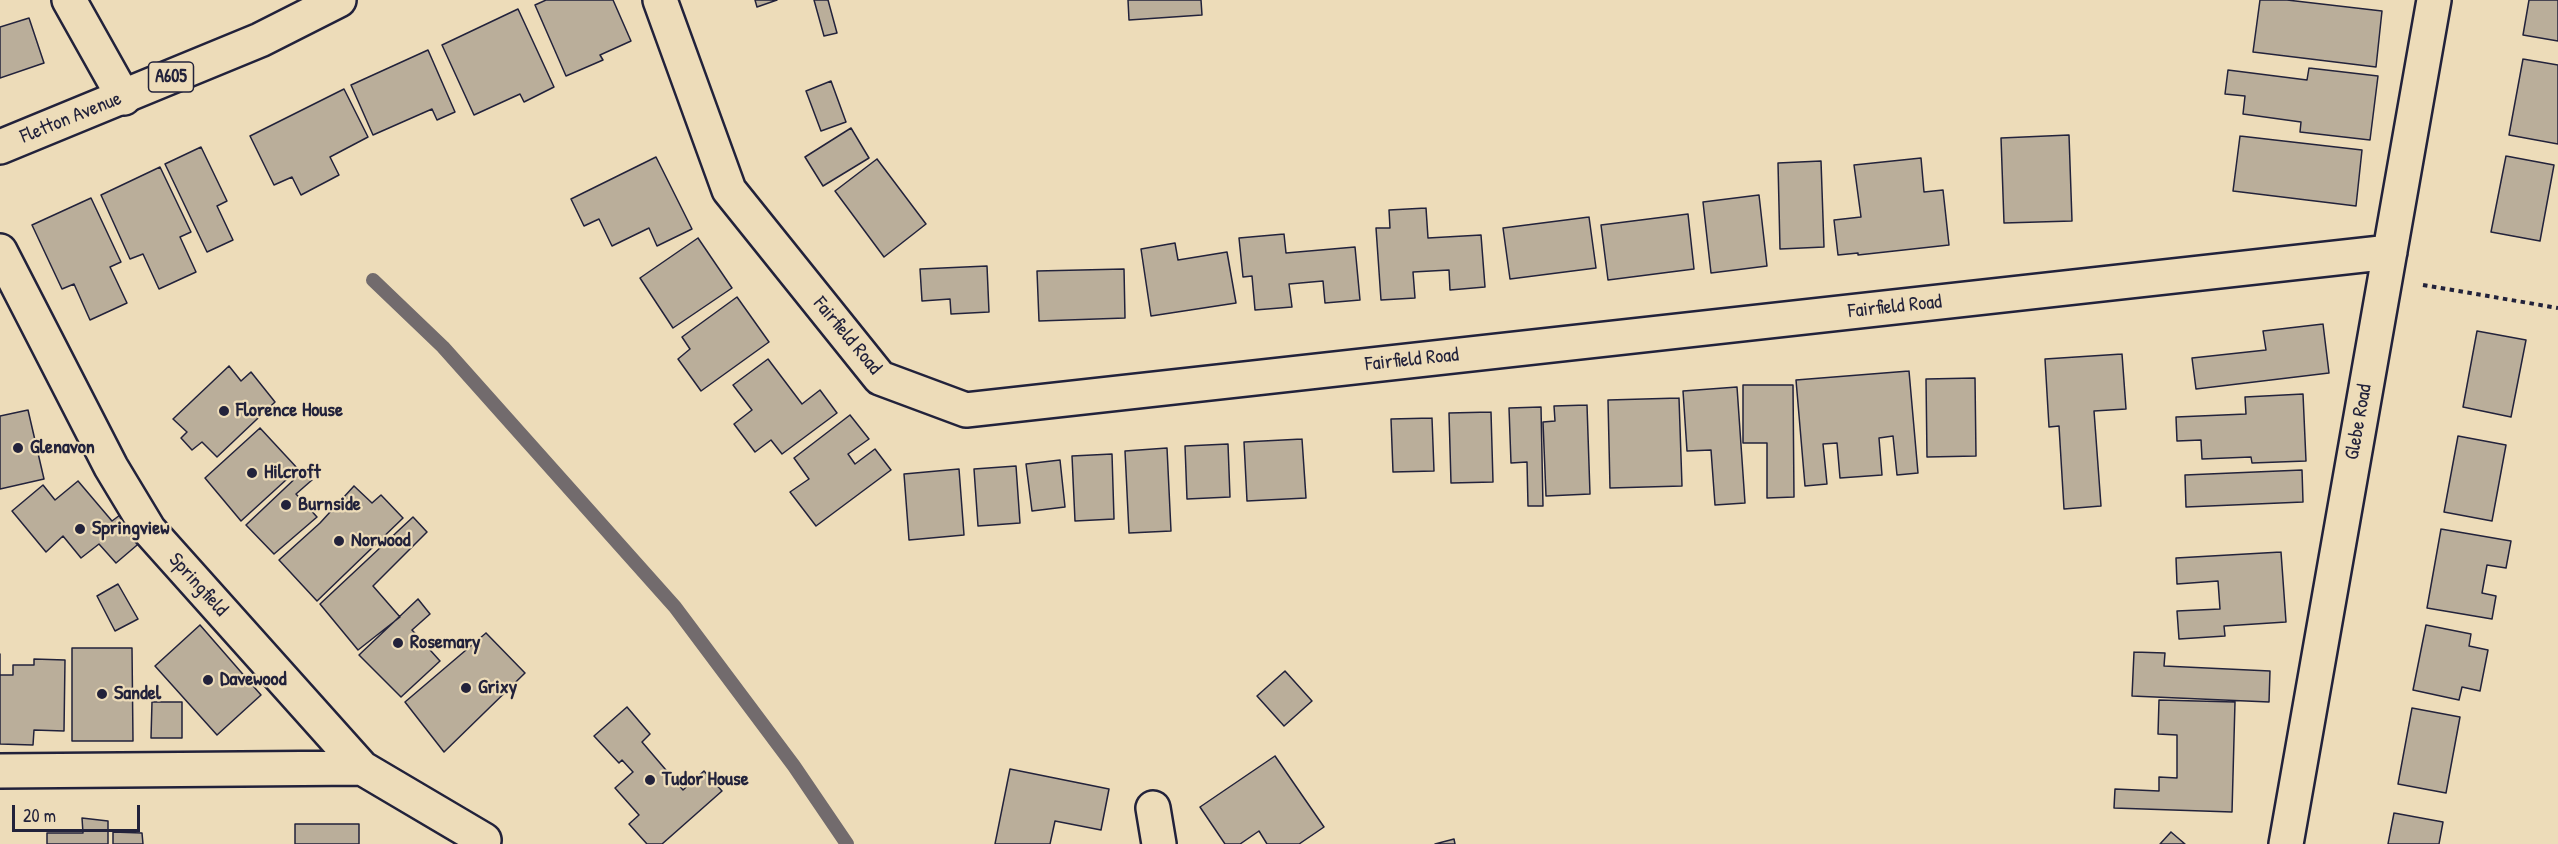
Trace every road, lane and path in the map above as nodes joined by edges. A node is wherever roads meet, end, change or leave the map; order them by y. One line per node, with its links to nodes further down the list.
1 (69, 0): 5 (street)
2 (339, 0): 5 (street, Fletton Avenue / A605)
3 (660, 0): 8 (street, Fairfield Road)
4 (2434, 0): 8 (street, Glebe Road)
5 (124, 98): 6 (street, Fletton Avenue / A605)
6 (0, 147)
7 (0, 251): 10 (street, Springfield)
8 (2387, 265): 9 (path); 15 (street, Glebe Road)
9 (2558, 308)
10 (362, 768): 11 (street); 13 (street, Springfield)
11 (0, 771)
12 (1153, 808): 14 (street)
13 (484, 840)
14 (1159, 844)
15 (2286, 844)

